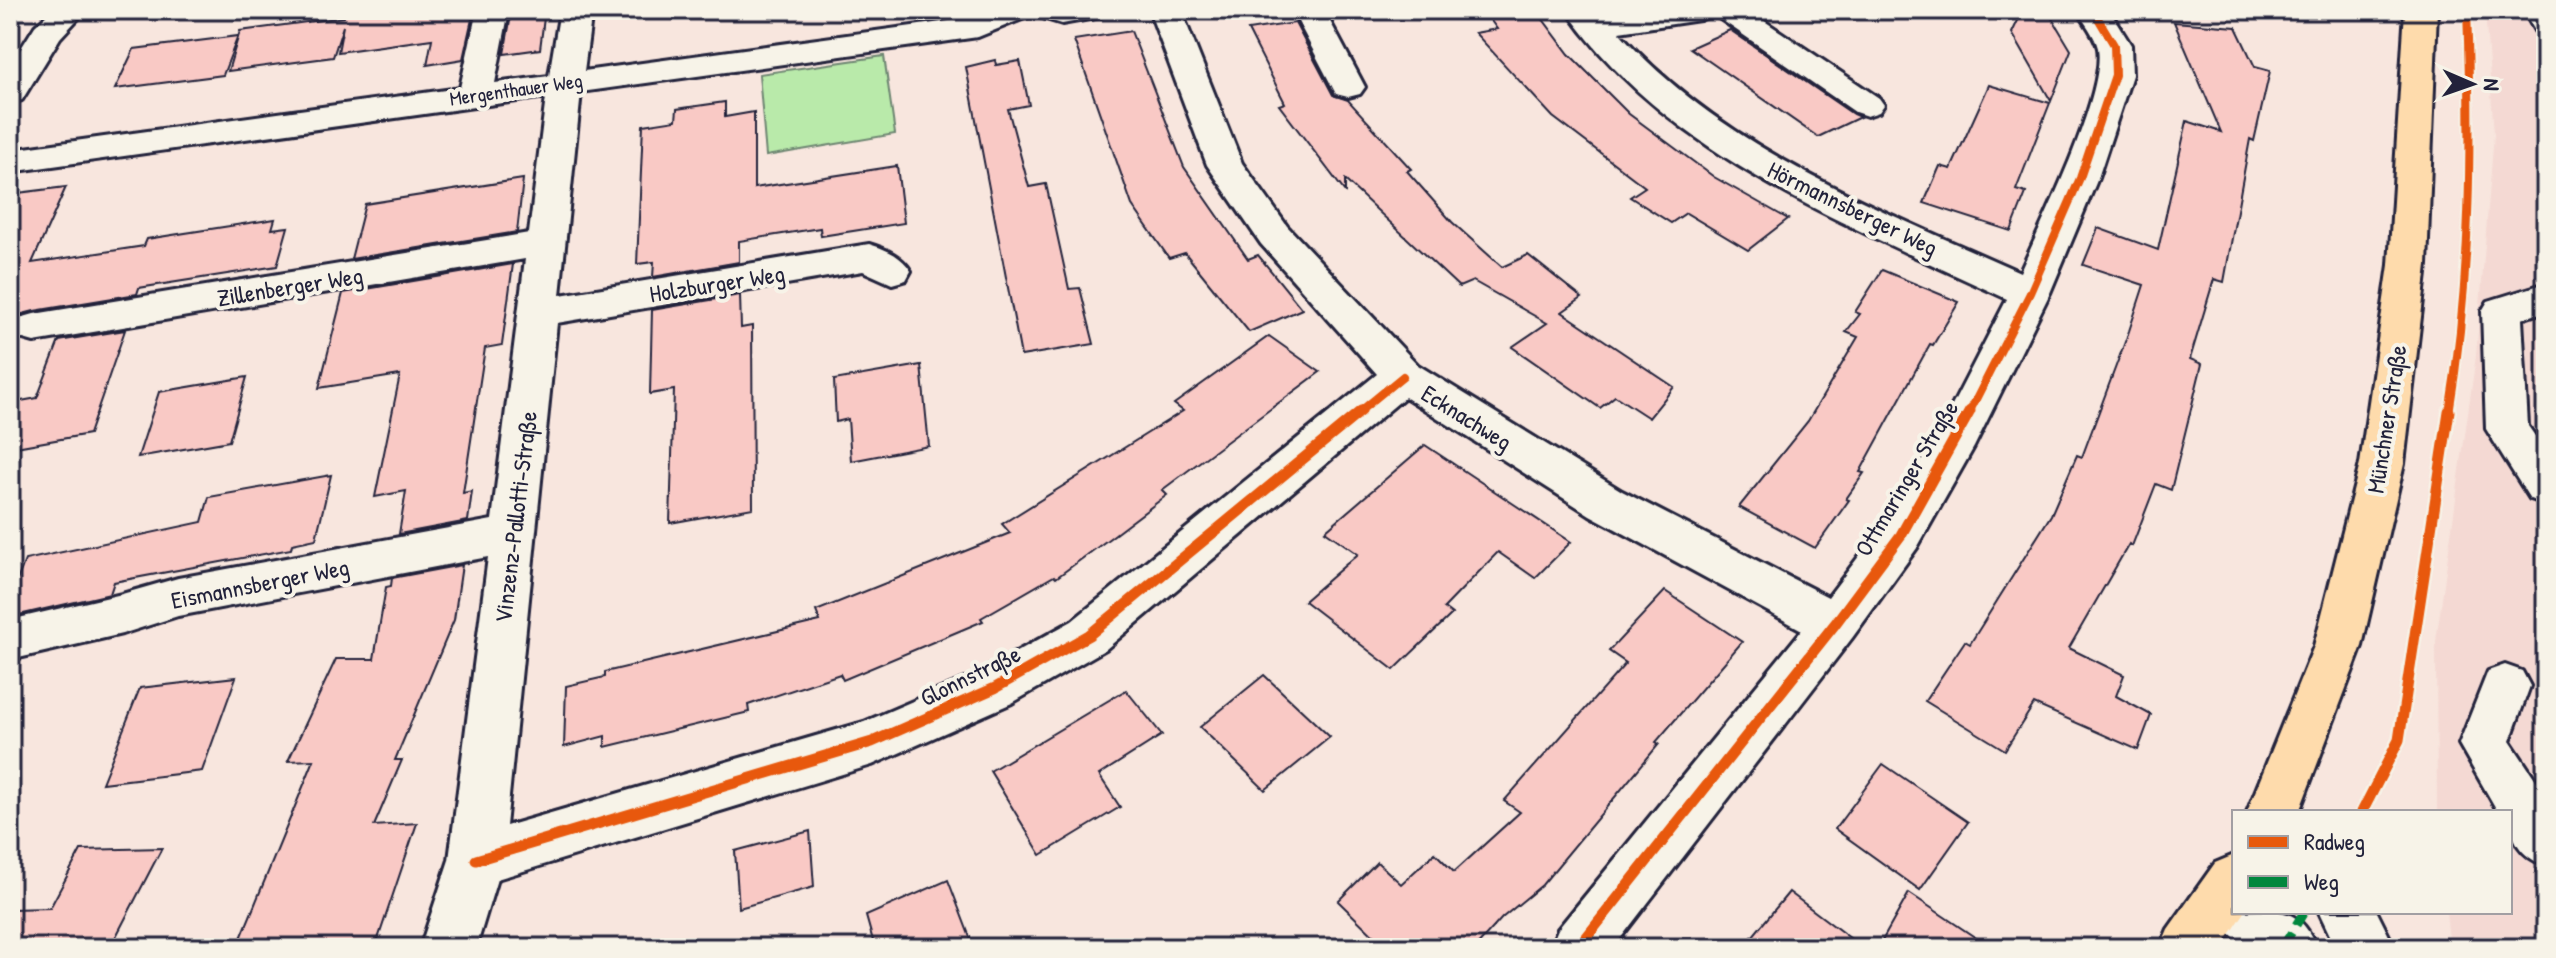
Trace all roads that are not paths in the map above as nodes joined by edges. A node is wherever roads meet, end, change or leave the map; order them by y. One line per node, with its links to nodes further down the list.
1 (70, 10): 17 (street)
2 (493, 10): 18 (street)
3 (576, 10): 15 (street, Vinzenz-Pallotti-Straße)
4 (1020, 10): 15 (street, Mergenthauer Weg)
5 (1045, 10): 6 (street)
6 (1090, 10)
7 (1165, 10): 26 (street, Ecknachweg)
8 (1308, 10): 16 (street)
9 (1700, 10): 14 (street)
10 (1726, 10): 11 (street)
11 (1781, 10)
12 (2093, 10): 22 (street, Ottmaringer Straße)
13 (2421, 10): 32 (main road, Münchner Straße)
14 (1588, 18): 22 (street, Hörmannsberger Weg)
15 (565, 82): 18 (street, Mergenthauer Weg); 20 (street, Vinzenz-Pallotti-Straße)
16 (1348, 87)
17 (10, 93)
18 (476, 94): 19 (street, Mergenthauer Weg)
19 (10, 161)
20 (547, 243): 24 (street, Vinzenz-Pallotti-Straße); 25 (street, Zillenberger Weg)
21 (892, 271): 24 (street, Holzburger Weg)
22 (2030, 293): 29 (street, Ottmaringer Straße)
23 (2546, 297): 27 (street)
24 (539, 312): 28 (street, Vinzenz-Pallotti-Straße)
25 (34, 328)
26 (1403, 376): 29 (street, Ecknachweg); 34 (street, Glonnstraße)
27 (2546, 487)
28 (513, 534): 30 (street, Eismannsberger Weg); 34 (street, Vinzenz-Pallotti-Straße)
29 (1835, 624): 39 (street, Ottmaringer Straße)
30 (10, 640)
31 (2505, 686): 33 (street)
32 (2274, 810)
33 (2546, 841)
34 (476, 860): 38 (street, Vinzenz-Pallotti-Straße)
35 (2232, 901): 40 (main road)
36 (2252, 914): 41 (street)
37 (2347, 914): 42 (street)
38 (448, 948)
39 (1578, 948)
40 (2188, 948)
41 (2289, 948)
42 (2367, 948)

